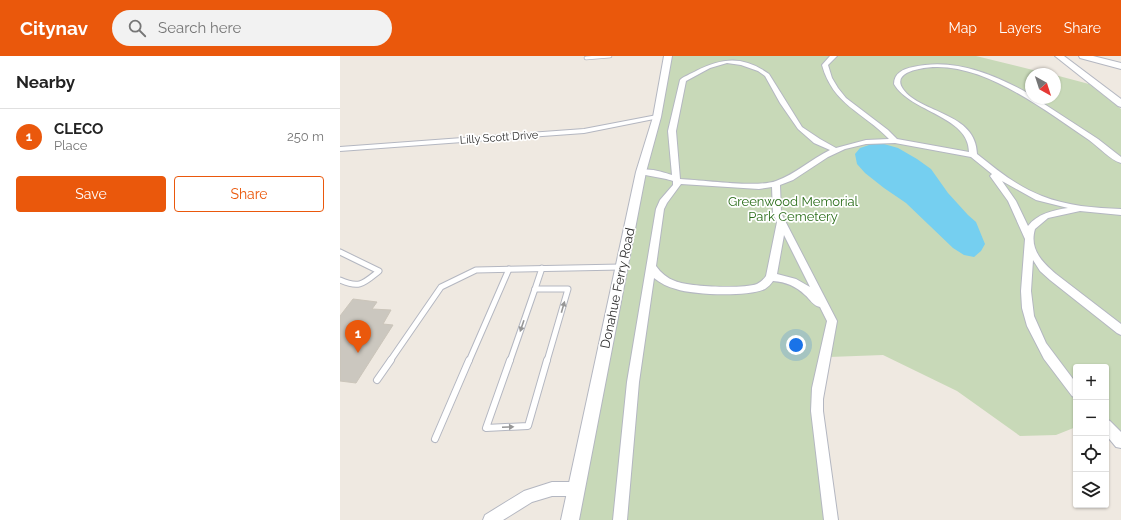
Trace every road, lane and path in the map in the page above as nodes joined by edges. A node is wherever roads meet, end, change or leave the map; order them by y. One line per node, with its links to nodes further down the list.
1 (610, 56): 6 (lane)
2 (668, 56): 13 (street, Donahue Ferry Road)
3 (834, 56): 14 (street)
4 (1059, 56): 12 (main road)
5 (1083, 56): 9 (main road)
6 (586, 58)
7 (943, 59): 8 (street)
8 (955, 64): 10 (street); 17 (street)
9 (1121, 66)
10 (1025, 95)
11 (1040, 104): 18 (street)
12 (1121, 104)
13 (657, 117): 15 (street, Lilly Scott Drive); 20 (street, Donahue Ferry Road)
14 (895, 141): 16 (street); 17 (street)
15 (340, 149)
16 (835, 150): 21 (street); 22 (street)
17 (973, 155): 19 (street)
18 (1121, 161)
19 (985, 166): 23 (street); 26 (street)
20 (641, 172): 21 (street); 29 (street, Donahue Ferry Road)
21 (678, 181): 22 (street); 28 (street)
22 (776, 184): 25 (street)
23 (1087, 210): 24 (street); 26 (street)
24 (1121, 212)
25 (782, 221): 32 (street); 35 (street)
26 (1029, 243): 36 (street); 38 (street)
27 (340, 252): 33 (lane)
28 (651, 266): 32 (street); 45 (street)
29 (621, 267): 30 (lane); 42 (street, Donahue Ferry Road)
30 (542, 268): 31 (lane); 34 (lane)
31 (509, 269): 37 (lane); 40 (lane)
32 (771, 277): 35 (street)
33 (340, 280)
34 (535, 289): 34 (lane, one-way to 34)
35 (832, 321): 46 (street)
36 (1121, 330)
37 (377, 380)
38 (1073, 388)
39 (1109, 428): 41 (street)
40 (436, 439)
41 (1121, 442)
42 (576, 489): 43 (street); 44 (street, Donahue Ferry Road)
43 (490, 520)
44 (570, 520)
45 (620, 520)
46 (831, 520)

